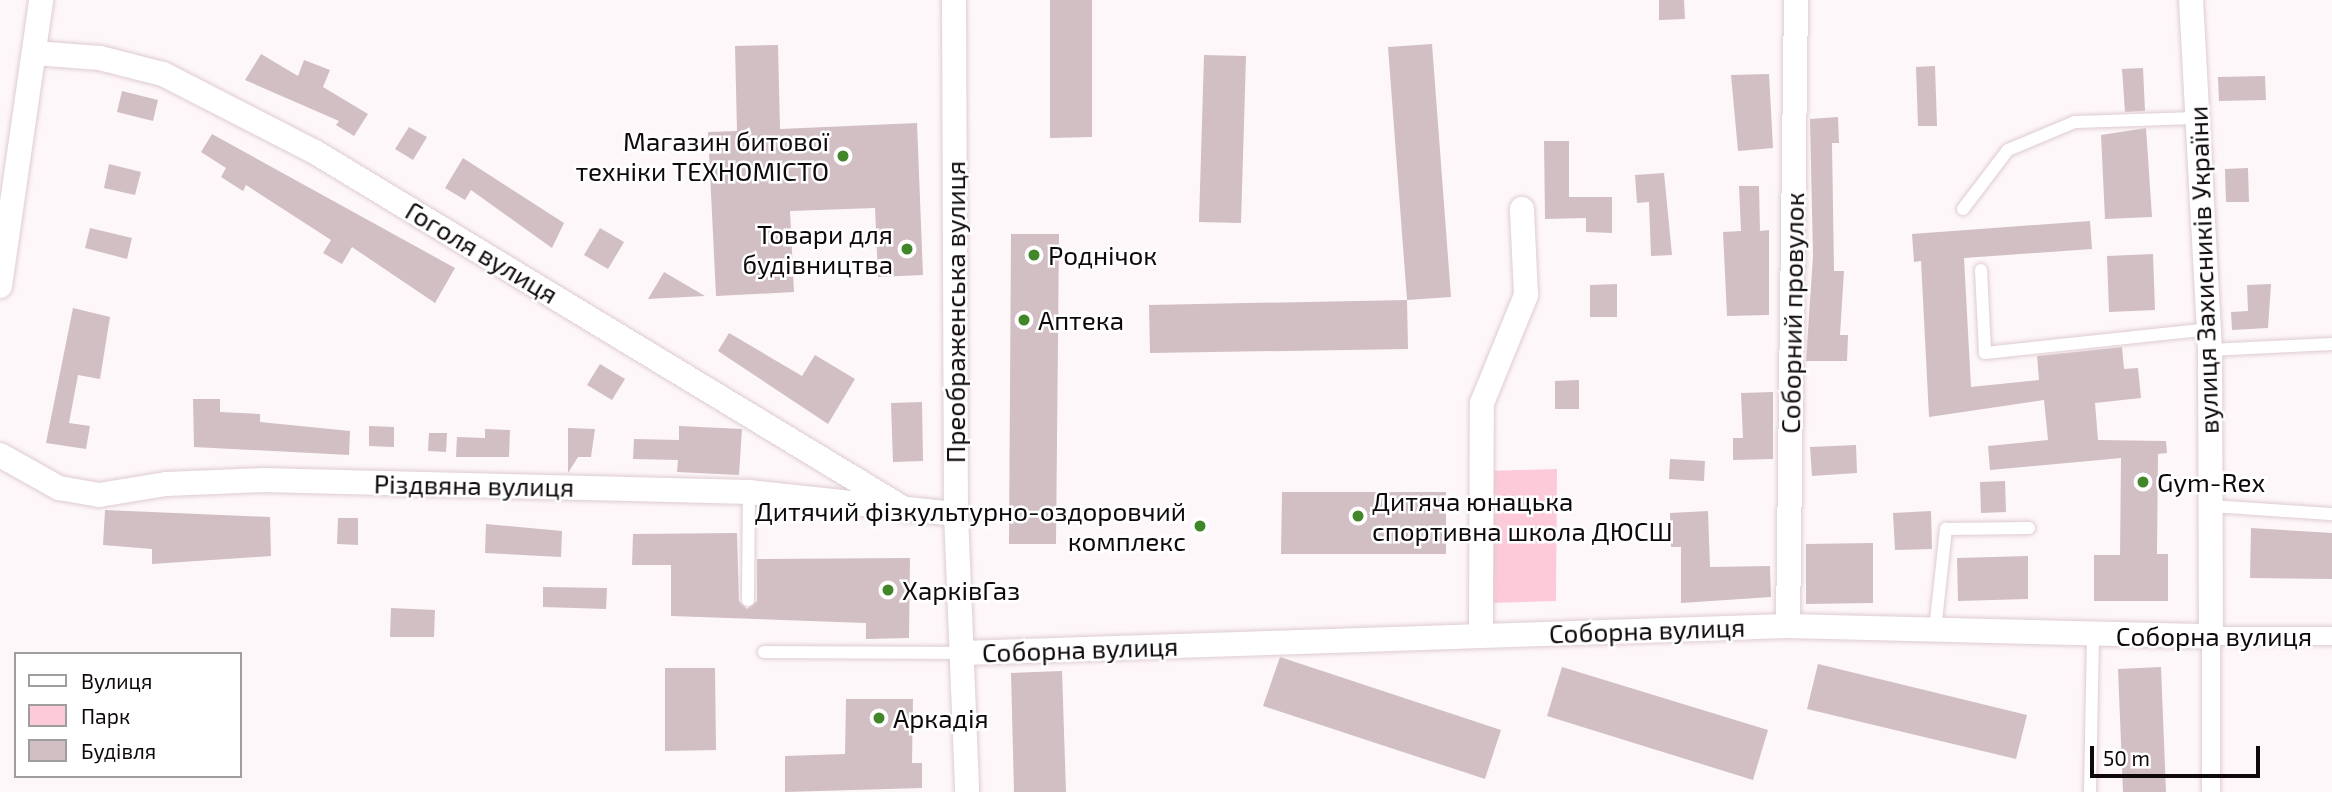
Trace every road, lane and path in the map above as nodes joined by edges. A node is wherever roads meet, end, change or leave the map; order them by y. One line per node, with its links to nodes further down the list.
1 (41, 0): 5 (street)
2 (954, 0): 17 (street, Преображенська вулиця)
3 (1796, 0): 21 (street, Соборний провулок)
4 (2191, 0): 6 (street, вулиця Захисників України)
5 (34, 53): 10 (street); 16 (street, Гоголя вулиця)
6 (2197, 118): 8 (lane); 11 (street, вулиця Захисників України)
7 (1522, 209): 23 (street)
8 (1963, 209)
9 (1981, 270): 11 (lane)
10 (0, 286)
11 (2209, 339): 12 (lane); 15 (street, вулиця Захисників України)
12 (2332, 344)
13 (0, 455): 14 (street, Різдвяна вулиця)
14 (749, 492): 16 (street, Різдвяна вулиця); 20 (lane)
15 (2210, 506): 18 (lane); 25 (street, вулиця Захисників України)
16 (906, 510): 17 (street, Різдвяна вулиця)
17 (956, 514): 28 (street, Преображенська вулиця)
18 (2332, 514)
19 (2029, 528): 22 (lane)
20 (748, 600)
21 (1788, 626): 22 (street, Соборна вулиця); 23 (street, Соборна вулиця)
22 (1935, 631): 24 (street, Соборна вулиця)
23 (1481, 635): 28 (street, Соборна вулиця)
24 (2093, 635): 25 (street, Соборна вулиця); 30 (lane)
25 (2211, 636): 26 (street, Соборна вулиця); 31 (street, вулиця Захисників України)
26 (2332, 636)
27 (764, 652): 28 (lane)
28 (962, 653): 29 (street, Преображенська вулиця)
29 (967, 792)
30 (2090, 792)
31 (2211, 792)

